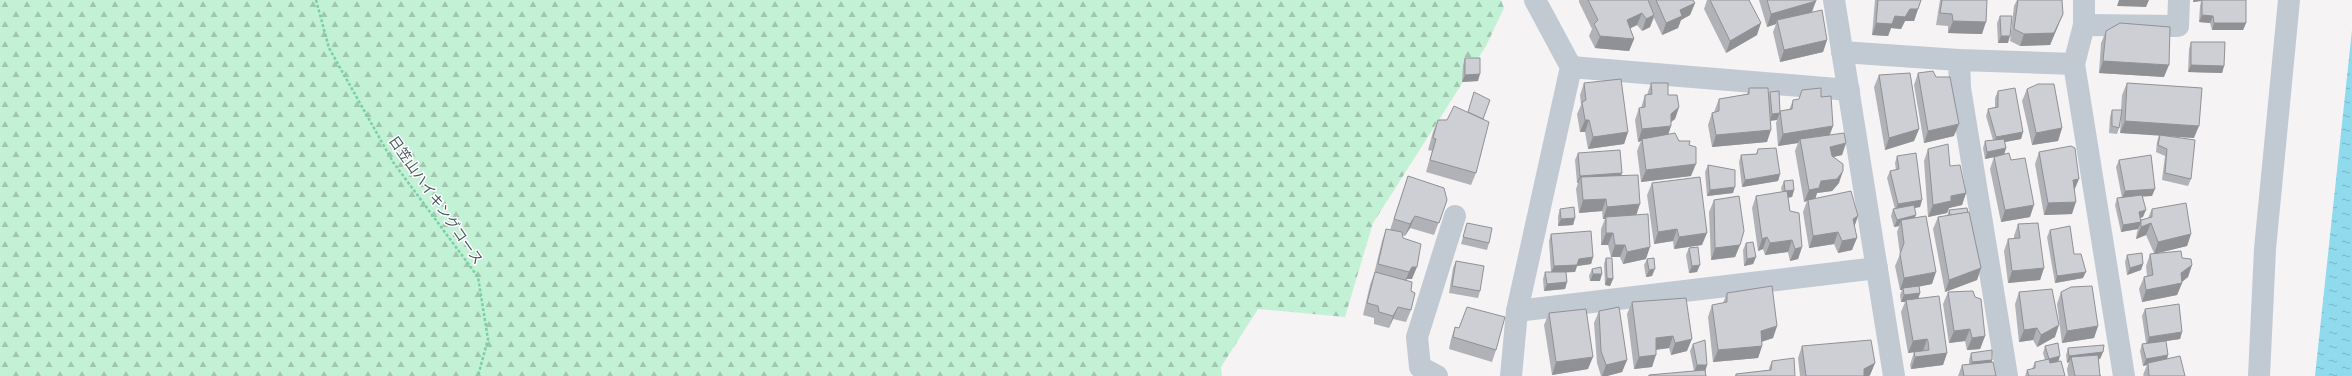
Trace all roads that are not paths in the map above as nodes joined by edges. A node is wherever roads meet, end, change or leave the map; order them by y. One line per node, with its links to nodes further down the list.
1 (1536, 0): 10 (street)
2 (1834, 0): 7 (street)
3 (2084, 0): 6 (street)
4 (2179, 0): 6 (street)
5 (2289, 0): 20 (street)
6 (2084, 25): 9 (street)
7 (1842, 52): 8 (street); 11 (street)
8 (1959, 60): 9 (street); 18 (street)
9 (2074, 64): 19 (street)
10 (1571, 67): 11 (street); 14 (street)
11 (1849, 90): 13 (street)
12 (1455, 216): 15 (street)
13 (1877, 268): 14 (street); 17 (street)
14 (1517, 311): 16 (street)
15 (1437, 376)
16 (1511, 376)
17 (1894, 376)
18 (2007, 376)
19 (2124, 376)
20 (2259, 376)

